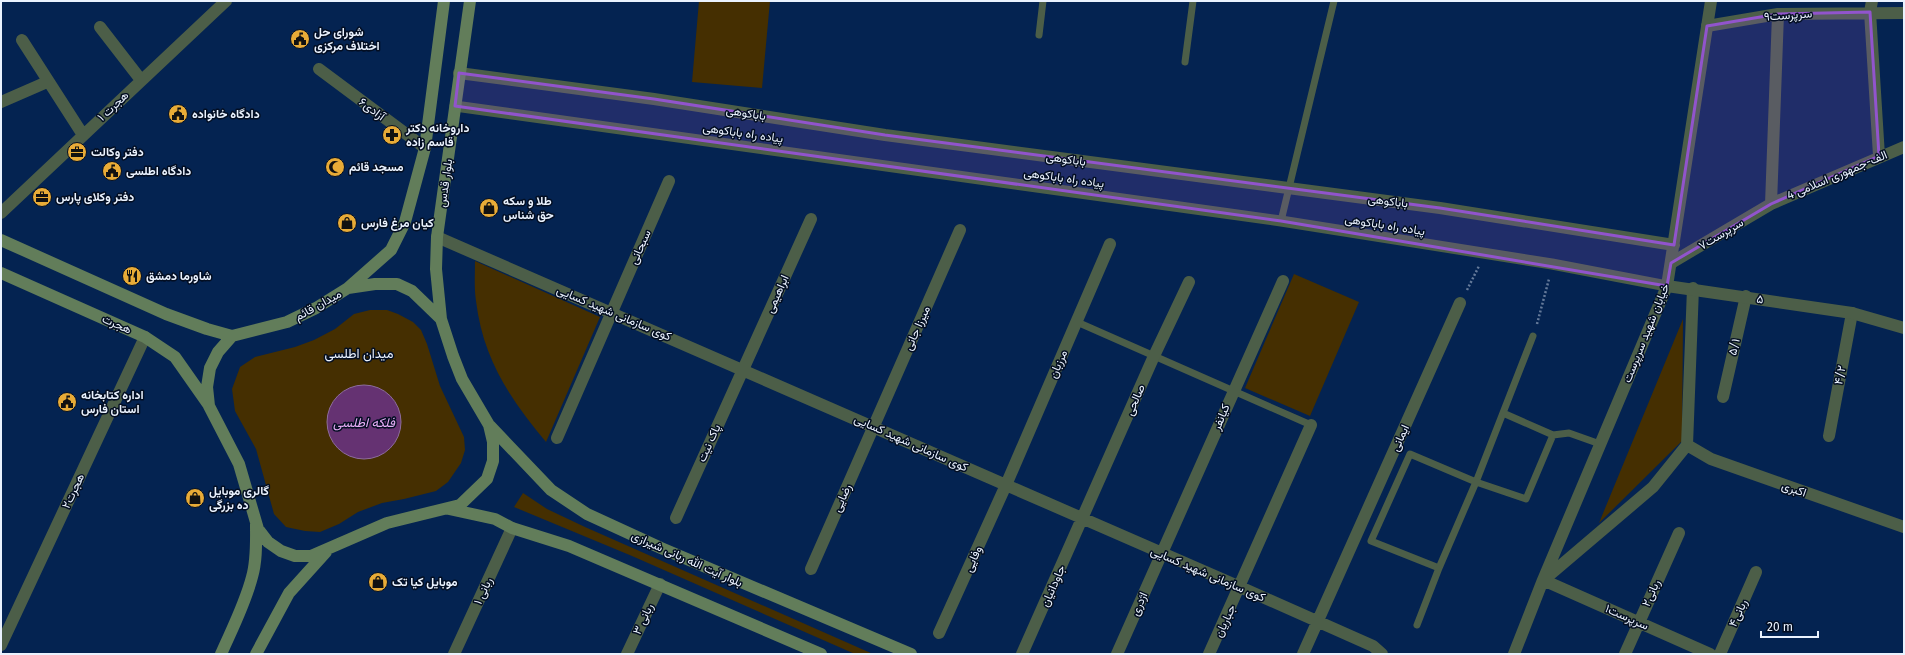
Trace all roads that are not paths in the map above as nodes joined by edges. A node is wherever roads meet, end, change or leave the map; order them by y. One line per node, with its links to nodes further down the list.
1 (226, 1): 18 (street, هجرت ۱)
2 (444, 1): 24 (main road, بلوار قدس)
3 (470, 1): 17 (main road, بلوار قدس)
4 (1043, 1): 13 (lane)
5 (1193, 1): 15 (lane)
6 (1334, 1): 30 (lane)
7 (1711, 1): 11 (street, خیابان شهید سرپرست)
8 (1871, 6): 9 (street, سرپرست۹); 10 (street, سرپرست۹); 25 (street)
9 (1904, 12)
10 (1778, 14): 11 (street, سرپرست۹); 27 (street)
11 (1707, 26): 35 (street, خیابان شهید سرپرست)
12 (100, 28): 18 (street)
13 (1039, 35)
14 (22, 40): 19 (street)
15 (1185, 62)
16 (319, 69): 24 (street, آزادی۶)
17 (459, 73): 21 (main road, بلوار قدس); 35 (street, باباکوهی)
18 (141, 80): 22 (street, هجرت ۱)
19 (47, 82): 20 (street); 22 (street)
20 (1, 102)
21 (455, 106): 30 (street, پیاده راه باباکوهی); 32 (main road, بلوار قدس)
22 (83, 135): 28 (street, هجرت ۱)
23 (1904, 146): 25 (street, 4 الف-جمهوری اسلامی)
24 (425, 148): 41 (main road, بلوار قدس)
25 (1879, 156): 27 (street, 4 الف-جمهوری اسلامی)
26 (669, 181): 45 (street, سبحانی)
27 (1771, 204): 36 (street, سرپرست۷)
28 (1, 213)
29 (811, 219): 54 (street, ابراهیمی)
30 (1281, 221): 40 (street, پیاده راه باباکوهی)
31 (960, 230): 61 (street, میرزا جانی)
32 (437, 237): 45 (street, کوی سازمانی شهید کسایی); 47 (main road, بلوار قدس)
33 (1, 240): 50 (main road)
34 (1110, 244): 48 (street, مرزبان)
35 (1674, 245): 36 (street, خیابان شهید سرپرست)
36 (1671, 263): 40 (street, خیابان شهید سرپرست)
37 (1, 273): 52 (main road, هجرت)
38 (1283, 281): 55 (street, کیانفر)
39 (1189, 282): 53 (street, صالحی)
40 (1667, 286): 42 (street, ۵); 65 (street, خیابان شهید سرپرست)
41 (348, 288): 47 (main road, میدان قائم); 50 (main road, میدان قائم)
42 (1693, 288): 43 (street, ۵); 66 (street)
43 (1746, 296): 46 (street, ۵); 56 (street, ۵/۱)
44 (1460, 303): 85 (street, ایمانی)
45 (612, 312): 54 (street, کوی سازمانی شهید کسایی); 64 (street, سبحانی)
46 (1852, 313): 49 (street, ۵); 63 (street, ۴/۲)
47 (441, 319): 59 (main road, میدان قائم)
48 (1077, 322): 53 (lane); 68 (street, مرزبان)
49 (1904, 328)
50 (232, 336): 57 (main road, میدان قائم)
51 (1533, 336): 58 (lane)
52 (145, 337): 57 (main road, هجرت); 88 (street, هجرت۲)
53 (1154, 356): 55 (lane); 71 (street, صالحی)
54 (743, 369): 61 (street, کوی سازمانی شهید کسایی); 70 (street, پاک نیت)
55 (1233, 390): 60 (lane); 77 (street, کیانفر)
56 (1723, 397)
57 (210, 406): 72 (main road, میدان قائم)
58 (1503, 413): 62 (lane); 67 (lane)
59 (489, 425): 69 (main road, میدان قائم); 94 (main road, بلوار آیت الله ربانی شیرازی)
60 (1312, 425): 83 (street, جباریان)
61 (873, 426): 68 (street, کوی سازمانی شهید کسایی); 79 (street, رضایی)
62 (1553, 435): 65 (lane); 67 (lane)
63 (1828, 436)
64 (557, 438)
65 (1600, 444): 81 (street, خیابان شهید سرپرست)
66 (1687, 444): 73 (street, اکبری); 81 (street, خیابان شهید سرپرست)
67 (1476, 482): 78 (lane); 78 (lane)
68 (1006, 485): 71 (street, کوی سازمانی شهید کسایی); 87 (street, وفایی)
69 (449, 509): 74 (main road); 76 (main road, میدان قائم)
70 (676, 518)
71 (1084, 519): 77 (street, کوی سازمانی شهید کسایی); 95 (street, جاودانیان)
72 (256, 523): 76 (main road, میدان قائم); 89 (main road)
73 (1904, 527)
74 (512, 528): 82 (main road); 91 (street, ربانی ۱)
75 (1679, 533): 84 (street, ربانی۲)
76 (328, 550): 90 (main road)
77 (1162, 554): 83 (street, کوی سازمانی شهید کسایی); 96 (street, اژدری)
78 (1439, 568): 86 (lane)
79 (811, 569)
80 (1756, 572): 103 (street, ربانی۴)
81 (1543, 580): 84 (street, سرپرست۱); 100 (street, خیابان شهید سرپرست)
82 (660, 584): 92 (street, ربانی ۳); 93 (main road)
83 (1240, 587): 85 (street, کوی سازمانی شهید کسایی); 97 (street, جباریان)
84 (1638, 622): 101 (street, ربانی۲); 102 (street, سرپرست۱)
85 (1318, 623): 98 (street, ایمانی); 99 (street, کوی سازمانی شهید کسایی)
86 (1417, 625)
87 (939, 633)
88 (1, 645)
89 (221, 654)
90 (256, 654)
91 (454, 654)
92 (627, 654)
93 (821, 654)
94 (911, 654)
95 (1022, 654)
96 (1117, 654)
97 (1209, 654)
98 (1304, 654)
99 (1382, 654)
100 (1514, 654)
101 (1625, 654)
102 (1710, 654)
103 (1720, 654)

